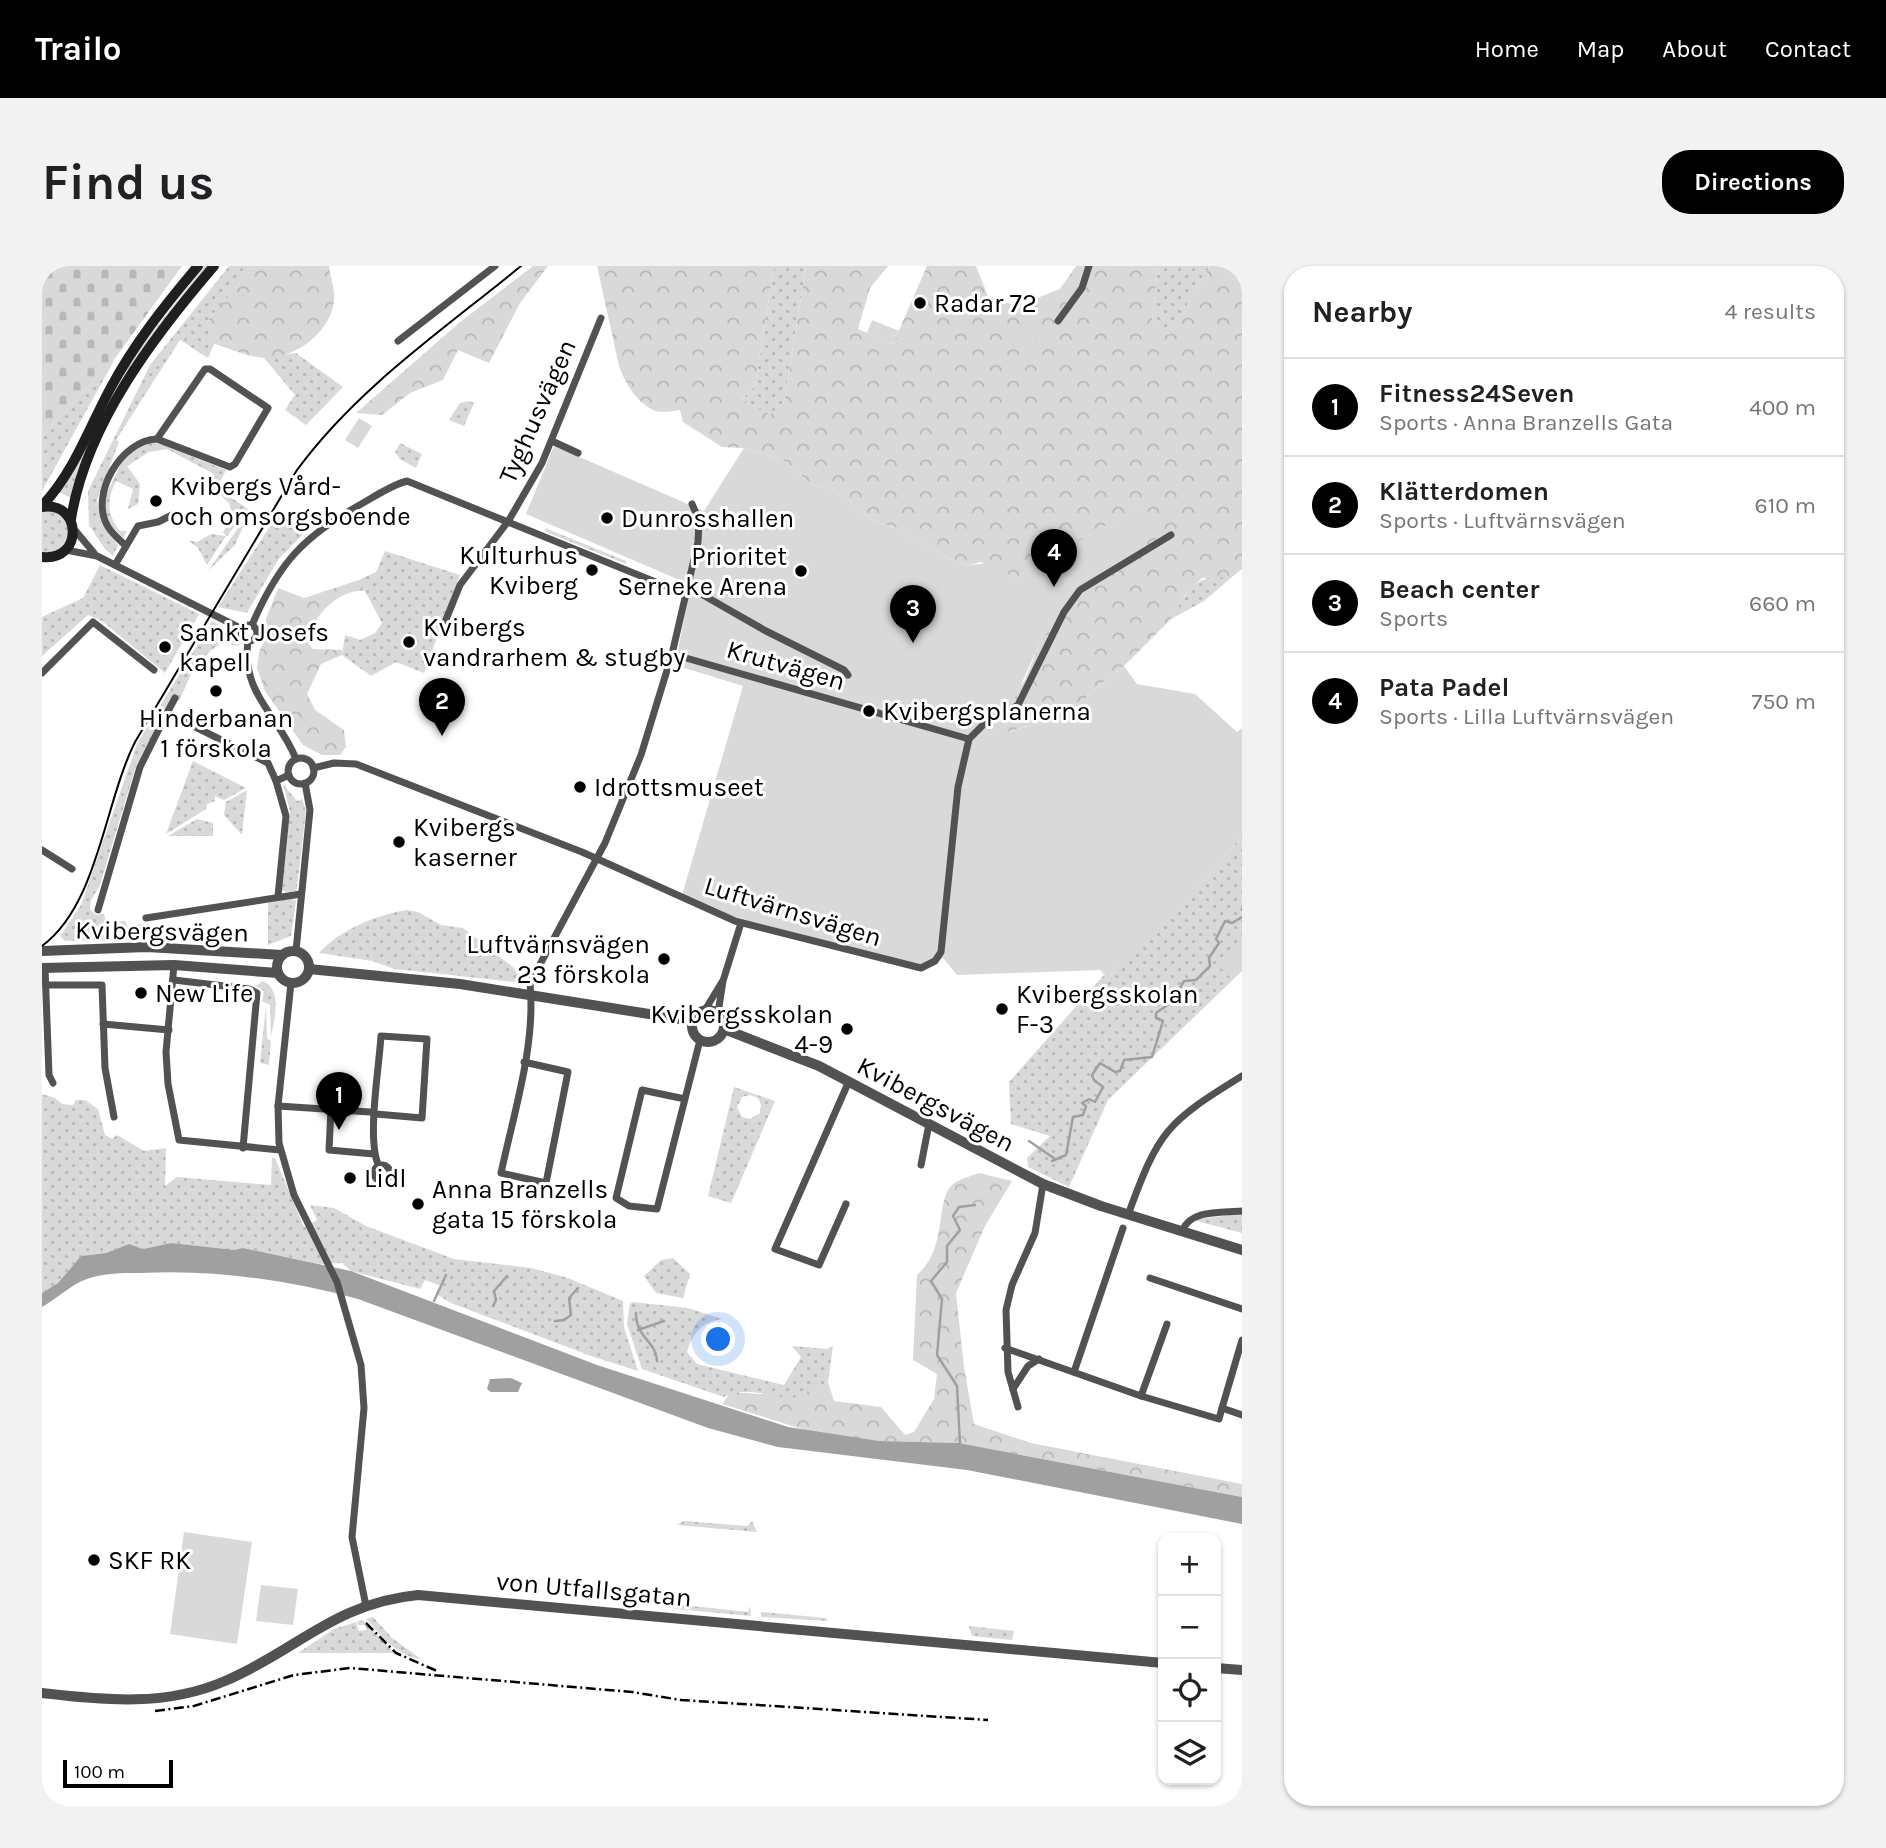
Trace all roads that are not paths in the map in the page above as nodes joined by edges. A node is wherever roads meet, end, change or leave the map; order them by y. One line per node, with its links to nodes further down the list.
1 (198, 266): 12 (main road)
2 (214, 266): 15 (main road)
3 (495, 266): 7 (street)
4 (1089, 266): 6 (street)
5 (601, 318): 9 (street, Tyghusvägen)
6 (1058, 321)
7 (398, 341)
8 (158, 439): 8 (street); 17 (street)
9 (552, 441): 10 (street); 14 (street, Tyghusvägen)
10 (578, 453)
11 (692, 504): 23 (street)
12 (42, 506): 15 (main road)
13 (174, 514): 17 (street)
14 (509, 520): 23 (street); 25 (street, Tyghusvägen); 26 (street)
15 (72, 524): 18 (main road); 19 (street)
16 (1171, 535): 35 (street)
17 (125, 545): 21 (street)
18 (66, 550): 19 (street); 20 (main road)
19 (97, 556): 21 (street)
20 (48, 557): 22 (main road)
21 (115, 565): 27 (street)
22 (42, 567)
23 (685, 594): 29 (street)
24 (703, 595): 32 (street)
25 (445, 622)
26 (252, 625): 27 (street); 28 (street)
27 (242, 629): 28 (street)
28 (248, 641): 36 (street)
29 (671, 654): 35 (street, Krutvägen); 42 (street)
30 (154, 670): 31 (street)
31 (42, 673)
32 (848, 675)
33 (175, 698): 34 (street)
34 (167, 713): 39 (street); 46 (street)
35 (970, 739): 48 (street, Luftvärnsvägen)
36 (296, 759): 37 (street); 38 (street)
37 (313, 768): 40 (street); 42 (street, Luftvärnsvägen)
38 (289, 775): 39 (street); 40 (street)
39 (276, 781): 45 (street)
40 (304, 783): 44 (street)
41 (42, 850): 43 (street)
42 (597, 858): 48 (street, Luftvärnsvägen); 60 (street)
43 (72, 869)
44 (301, 894): 45 (street); 50 (street)
45 (278, 897): 47 (street)
46 (98, 909)
47 (146, 918)
48 (741, 923): 57 (street)
49 (42, 951): 51 (street, Kvibergsvägen)
50 (296, 951): 51 (street, Kvibergsvägen); 54 (street)
51 (282, 955): 55 (street, Kvibergsvägen)
52 (174, 964): 53 (street, Kvibergsvägen); 55 (street, Kvibergsvägen); 56 (street)
53 (43, 968): 59 (street)
54 (309, 970): 58 (street); 60 (street)
55 (278, 973): 58 (street, Kvibergsvägen)
56 (174, 980): 66 (street); 78 (street)
57 (723, 981): 61 (street); 62 (street)
58 (290, 983): 73 (street)
59 (45, 989): 64 (street); 71 (street)
60 (532, 994): 63 (street); 68 (street)
61 (705, 1010): 62 (street); 63 (street)
62 (718, 1013): 65 (street)
63 (693, 1021): 67 (street)
64 (103, 1024): 66 (street); 76 (street)
65 (724, 1029): 67 (street); 70 (street, Kvibergsvägen)
66 (169, 1030): 78 (street)
67 (700, 1040): 72 (street)
68 (524, 1062): 68 (street)
69 (1242, 1076): 86 (street)
70 (849, 1081): 77 (street, Kvibergsvägen); 84 (street)
71 (53, 1083)
72 (685, 1099): 72 (street)
73 (278, 1107): 74 (street); 79 (street)
74 (331, 1109): 75 (street); 80 (street)
75 (376, 1114): 75 (street); 80 (street)
76 (114, 1117)
77 (929, 1124): 82 (street); 83 (street, Kvibergsvägen)
78 (243, 1147): 79 (street)
79 (280, 1150): 102 (street)
80 (374, 1154): 81 (street)
81 (378, 1164)
82 (921, 1166)
83 (1043, 1184): 86 (street, Kvibergsvägen); 94 (street)
84 (846, 1204)
85 (1242, 1211): 88 (street)
86 (1128, 1215): 88 (street, Kvibergsvägen)
87 (1123, 1228): 96 (street)
88 (1182, 1231): 89 (street, Kvibergsvägen)
89 (1242, 1250)
90 (1150, 1278): 91 (street)
91 (1242, 1309)
92 (1167, 1324): 98 (street)
93 (1242, 1340): 100 (street)
94 (1005, 1348): 95 (street); 97 (street)
95 (1039, 1359): 96 (street); 97 (street)
96 (1074, 1372): 98 (street)
97 (1013, 1389): 99 (street)
98 (1141, 1396): 100 (street)
99 (1018, 1407)
100 (1222, 1408): 101 (street)
101 (1242, 1415)
102 (366, 1606): 103 (street, von Utfallsgatan); 106 (street, von Utfallsgatan)
103 (1158, 1663)
104 (1221, 1668): 105 (street)
105 (1242, 1670)
106 (42, 1693)

